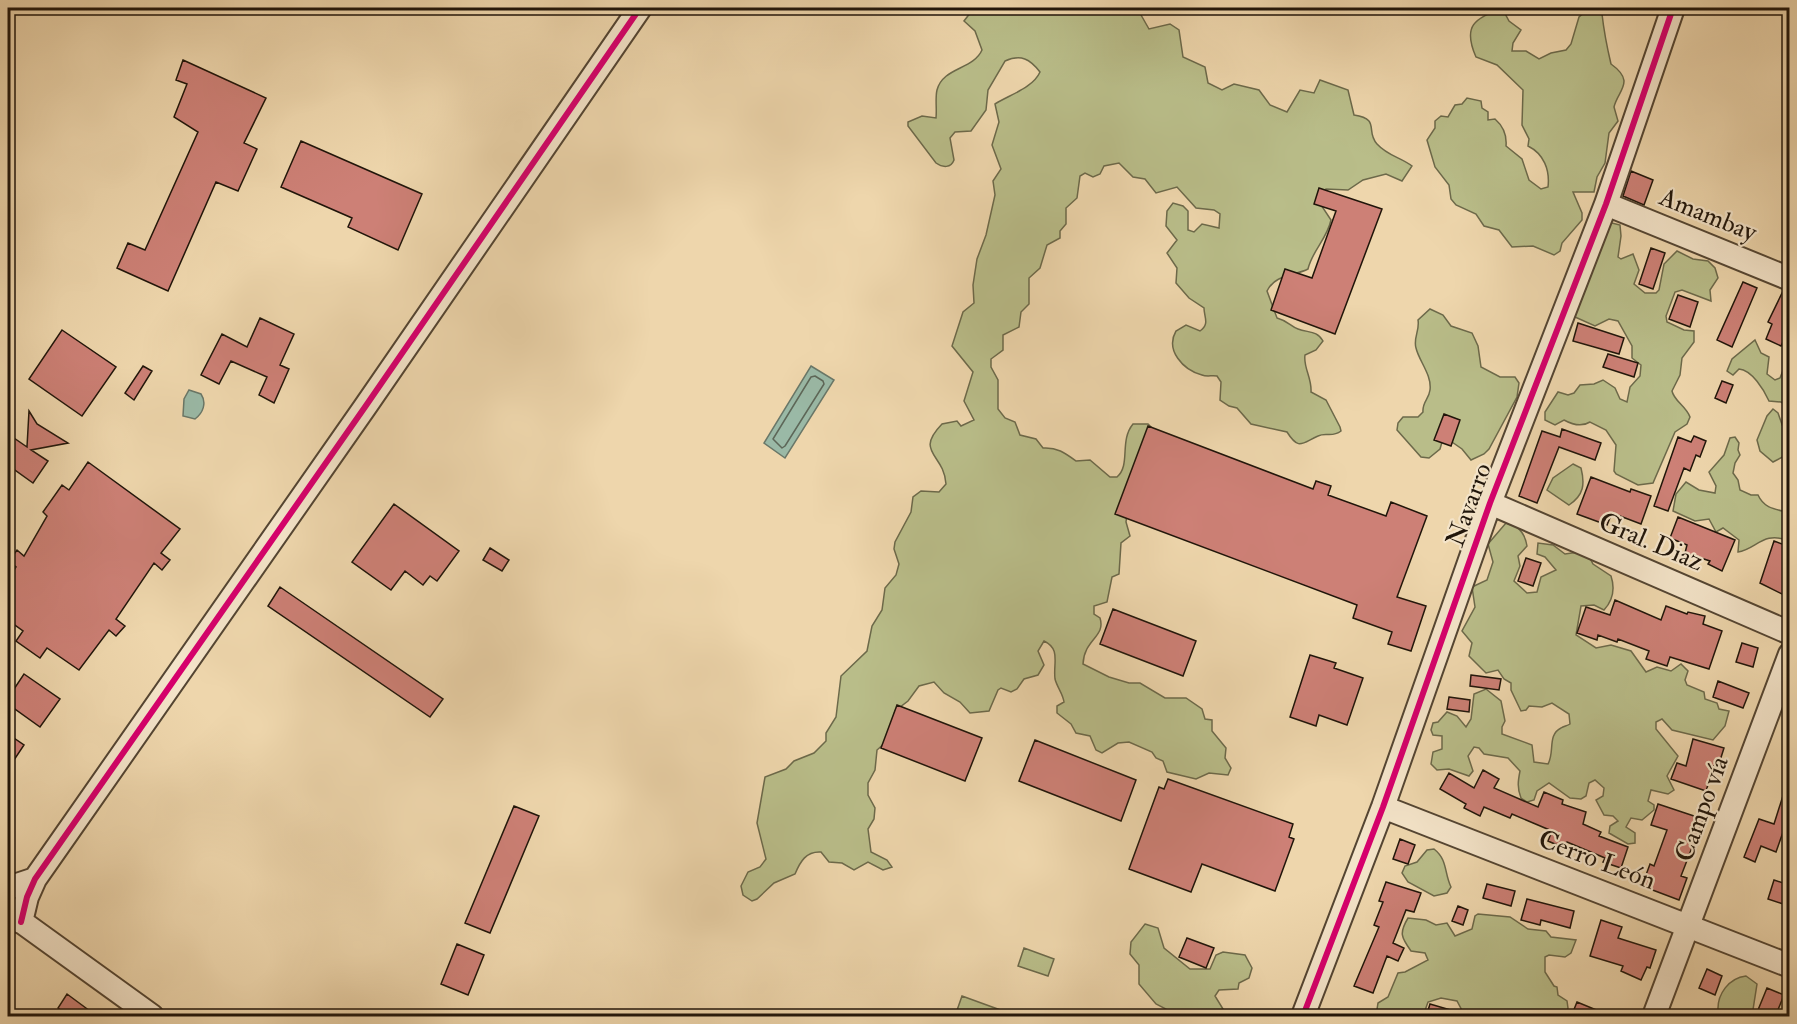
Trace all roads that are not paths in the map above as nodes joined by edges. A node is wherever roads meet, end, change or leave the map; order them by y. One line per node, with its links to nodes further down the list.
1 (640, 8): 9 (street)
2 (1672, 8): 3 (street, Navarro)
3 (1606, 204): 4 (street, Amambay); 5 (street, Navarro)
4 (1790, 279)
5 (1490, 503): 6 (street, Gral. Diaz); 8 (street, Navarro)
6 (1790, 633)
7 (1790, 654): 12 (street, Campo vía)
8 (1383, 807): 12 (street, Cerro León); 15 (street, Navarro)
9 (35, 879): 10 (street); 11 (street)
10 (8, 888)
11 (14, 917): 14 (street)
12 (1689, 926): 13 (street, Cerro León); 16 (street, Campo vía)
13 (1790, 966)
14 (152, 1017)
15 (1303, 1017)
16 (1654, 1017)

